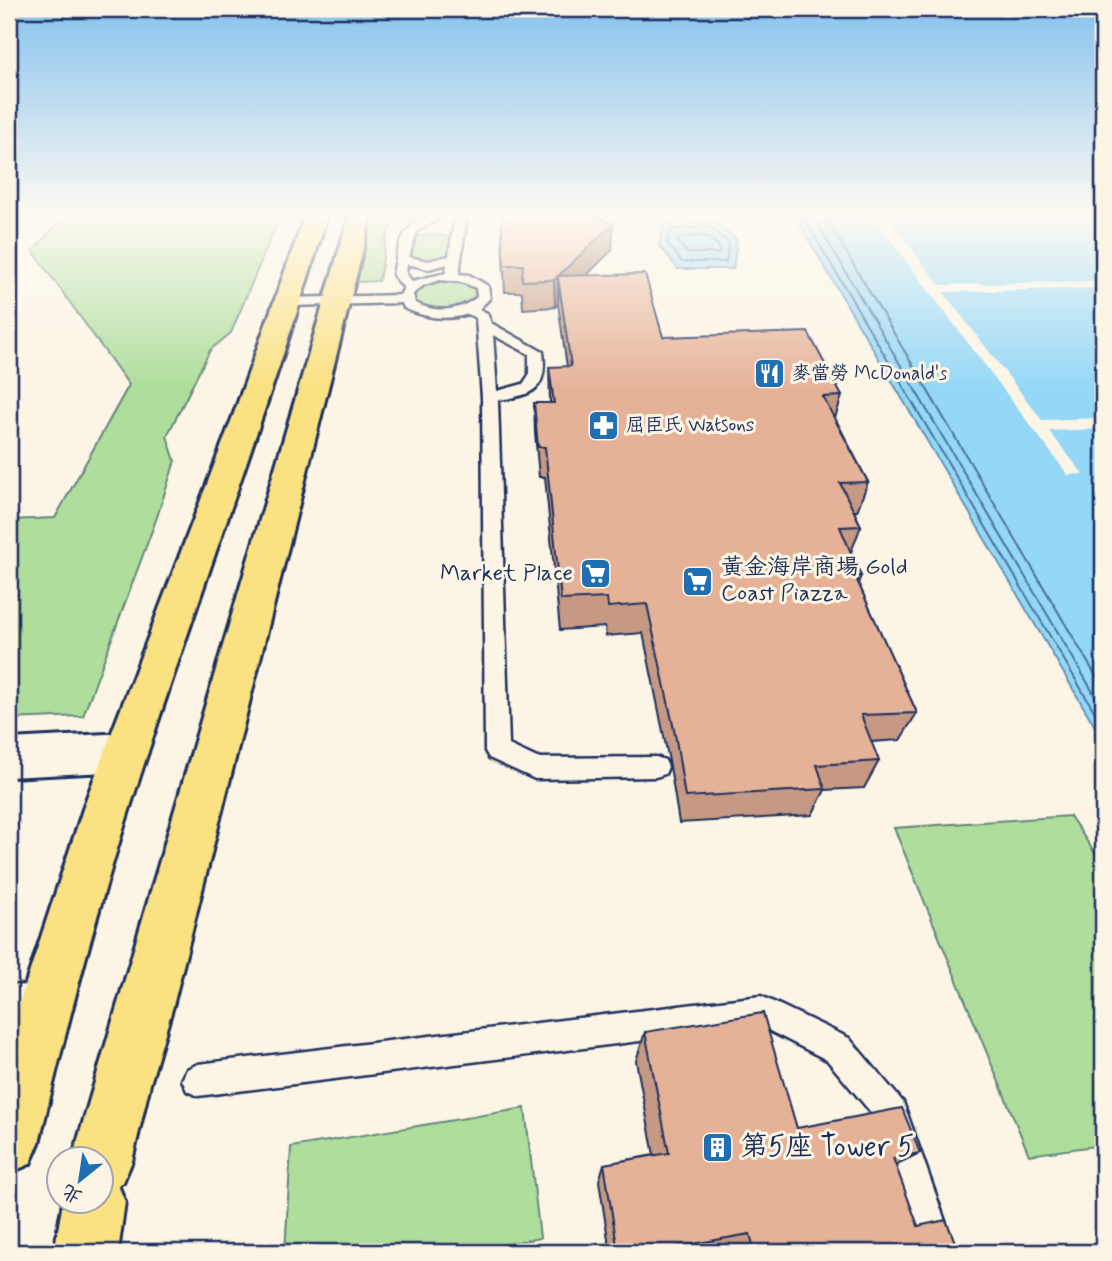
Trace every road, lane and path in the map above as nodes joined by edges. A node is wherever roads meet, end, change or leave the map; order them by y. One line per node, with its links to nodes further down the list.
1 (298, 272): 8 (main road)
2 (345, 272): 7 (main road)
3 (400, 272): 6 (lane)
4 (452, 272): 5 (lane)
5 (452, 276): 6 (lane); 9 (lane)
6 (408, 293): 7 (lane); 9 (lane)
7 (337, 301): 8 (lane); 18 (main road)
8 (289, 302): 12 (main road)
9 (469, 309): 10 (lane)
10 (485, 326): 11 (lane); 11 (lane)
11 (491, 397): 14 (lane)
12 (125, 752): 13 (street); 15 (main road)
13 (9, 758)
14 (656, 766)
15 (27, 1000): 17 (main road)
16 (198, 1080): 21 (lane)
17 (9, 1143)
18 (106, 1146)
19 (92, 1216): 20 (main road)
20 (86, 1252)
21 (939, 1252)

